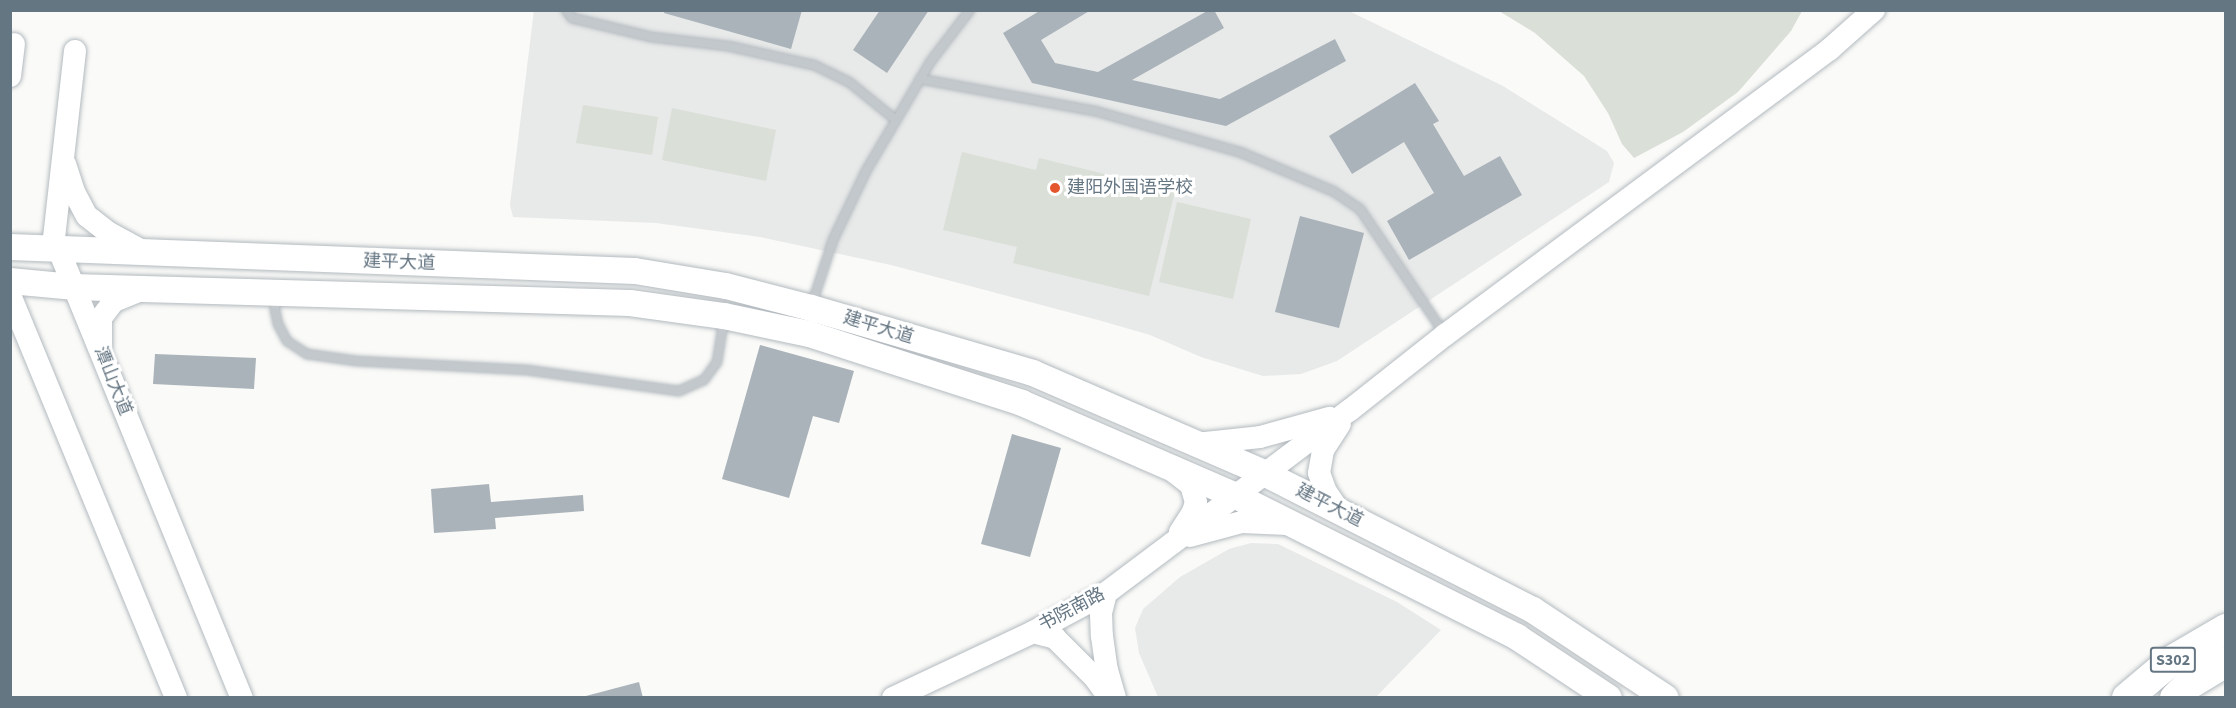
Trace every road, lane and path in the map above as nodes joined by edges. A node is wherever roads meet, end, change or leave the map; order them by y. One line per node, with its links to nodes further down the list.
1 (566, 10): 8 (lane)
2 (970, 10): 7 (lane)
3 (1874, 10): 21 (main road)
4 (14, 44): 6 (main road)
5 (75, 51): 9 (main road, 潭山大道)
6 (10, 76)
7 (920, 79): 8 (lane); 21 (lane)
8 (896, 120): 18 (lane)
9 (63, 157): 11 (main road, 潭山大道); 12 (main road)
10 (10, 247): 11 (main road, 建平大道)
11 (58, 250): 12 (main road, 建平大道); 14 (main road, 潭山大道)
12 (147, 253): 18 (main road, 建平大道)
13 (10, 281): 14 (main road, 建平大道)
14 (73, 287): 15 (main road, 建平大道); 23 (main road, 潭山大道)
15 (144, 289): 16 (main road, 建平大道); 23 (main road)
16 (277, 293): 19 (main road, 建平大道); 19 (lane)
17 (10, 295): 22 (main road)
18 (811, 308): 25 (main road, 建平大道)
19 (724, 316): 26 (main road, 建平大道)
20 (10, 326): 22 (main road)
21 (1445, 335): 24 (main road)
22 (31, 346): 36 (main road)
23 (101, 354): 37 (main road, 潭山大道)
24 (1350, 410): 25 (main road); 27 (main road, 书院南路); 29 (main road)
25 (1196, 444): 27 (main road, 建平大道)
26 (1165, 465): 28 (main road, 建平大道); 31 (main road)
27 (1264, 473): 28 (main road, 书院南路); 29 (main road, 建平大道)
28 (1234, 495): 30 (main road, 建平大道); 31 (main road, 书院南路)
29 (1339, 511): 42 (main road, 建平大道)
30 (1296, 526): 31 (main road); 41 (main road, 建平大道)
31 (1172, 543): 32 (main road, 书院南路)
32 (1106, 593): 34 (main road, 书院南路); 40 (main road)
33 (2226, 629): 43 (highway, S302)
34 (1033, 632): 38 (main road, 书院南路); 39 (main road)
35 (2226, 662): 44 (highway, S302)
36 (176, 698)
37 (242, 698)
38 (894, 698)
39 (1110, 698)
40 (1115, 698)
41 (1609, 698)
42 (1666, 698)
43 (2127, 698)
44 (2175, 698)

